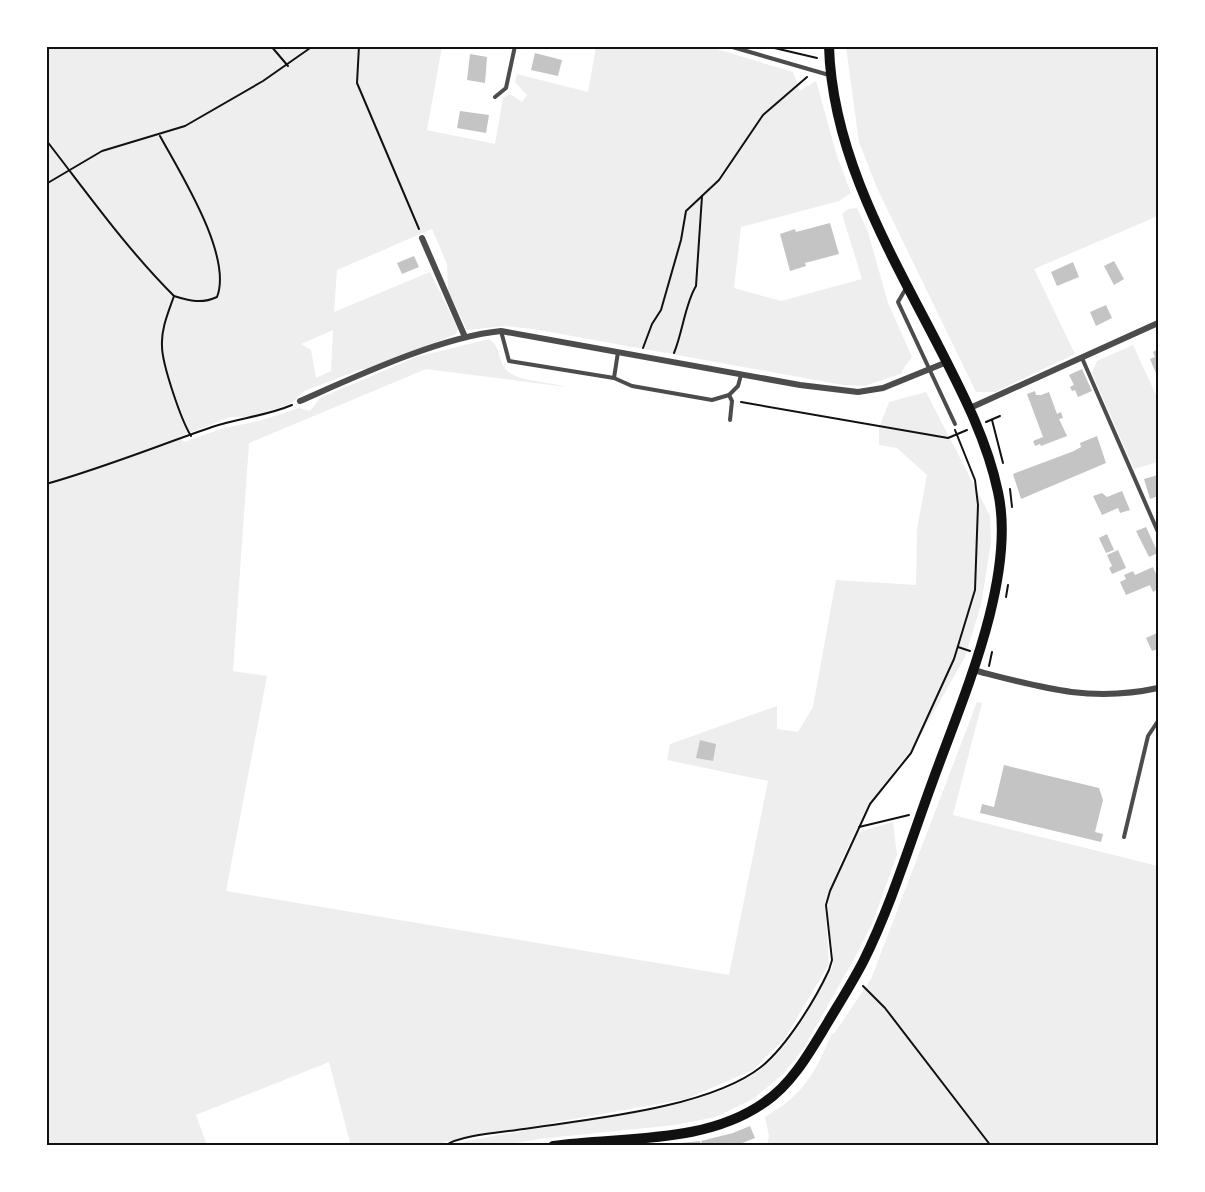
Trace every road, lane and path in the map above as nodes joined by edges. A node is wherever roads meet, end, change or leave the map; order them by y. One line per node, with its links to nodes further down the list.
1 (271, 46): 9 (path)
2 (313, 46): 9 (path)
3 (359, 46): 18 (path)
4 (515, 46): 12 (lane)
5 (729, 46): 10 (lane)
6 (766, 46): 8 (path)
7 (829, 46): 11 (main road)
8 (817, 58)
9 (288, 66): 13 (path)
10 (814, 72): 11 (lane); 17 (path)
11 (831, 76): 19 (main road)
12 (495, 97)
13 (160, 136): 15 (path); 20 (path)
14 (46, 140): 15 (path)
15 (70, 170): 16 (path); 20 (path)
16 (46, 184)
17 (702, 196): 25 (path); 27 (path)
18 (422, 238): 23 (street)
19 (907, 286): 28 (main road); 29 (lane)
20 (174, 296): 41 (path)
21 (1158, 323): 26 (street)
22 (501, 331): 23 (street); 24 (street); 31 (lane)
23 (465, 337): 33 (street)
24 (618, 352): 25 (street); 31 (lane)
25 (639, 356): 27 (street)
26 (1081, 357): 36 (street); 43 (lane)
27 (671, 362): 30 (street)
28 (947, 362): 29 (street); 36 (main road)
29 (929, 370): 30 (street); 40 (lane)
30 (741, 375): 32 (lane)
31 (614, 378): 32 (lane)
32 (729, 395): 34 (lane)
33 (300, 401)
34 (732, 401): 38 (lane); 50 (path)
35 (284, 408): 41 (path)
36 (970, 408): 46 (main road)
37 (1000, 416): 39 (path)
38 (730, 420)
39 (992, 420)
40 (955, 424)
41 (190, 436): 42 (path)
42 (46, 483)
43 (1158, 532)
44 (989, 666): 45 (path)
45 (999, 669)
46 (973, 670): 47 (street); 49 (main road)
47 (1158, 688)
48 (1158, 721): 51 (lane)
49 (921, 812): 50 (path); 52 (main road)
50 (859, 827): 53 (path)
51 (1124, 837)
52 (854, 978): 54 (main road); 55 (path)
53 (445, 1146)
54 (552, 1146)
55 (991, 1146)

